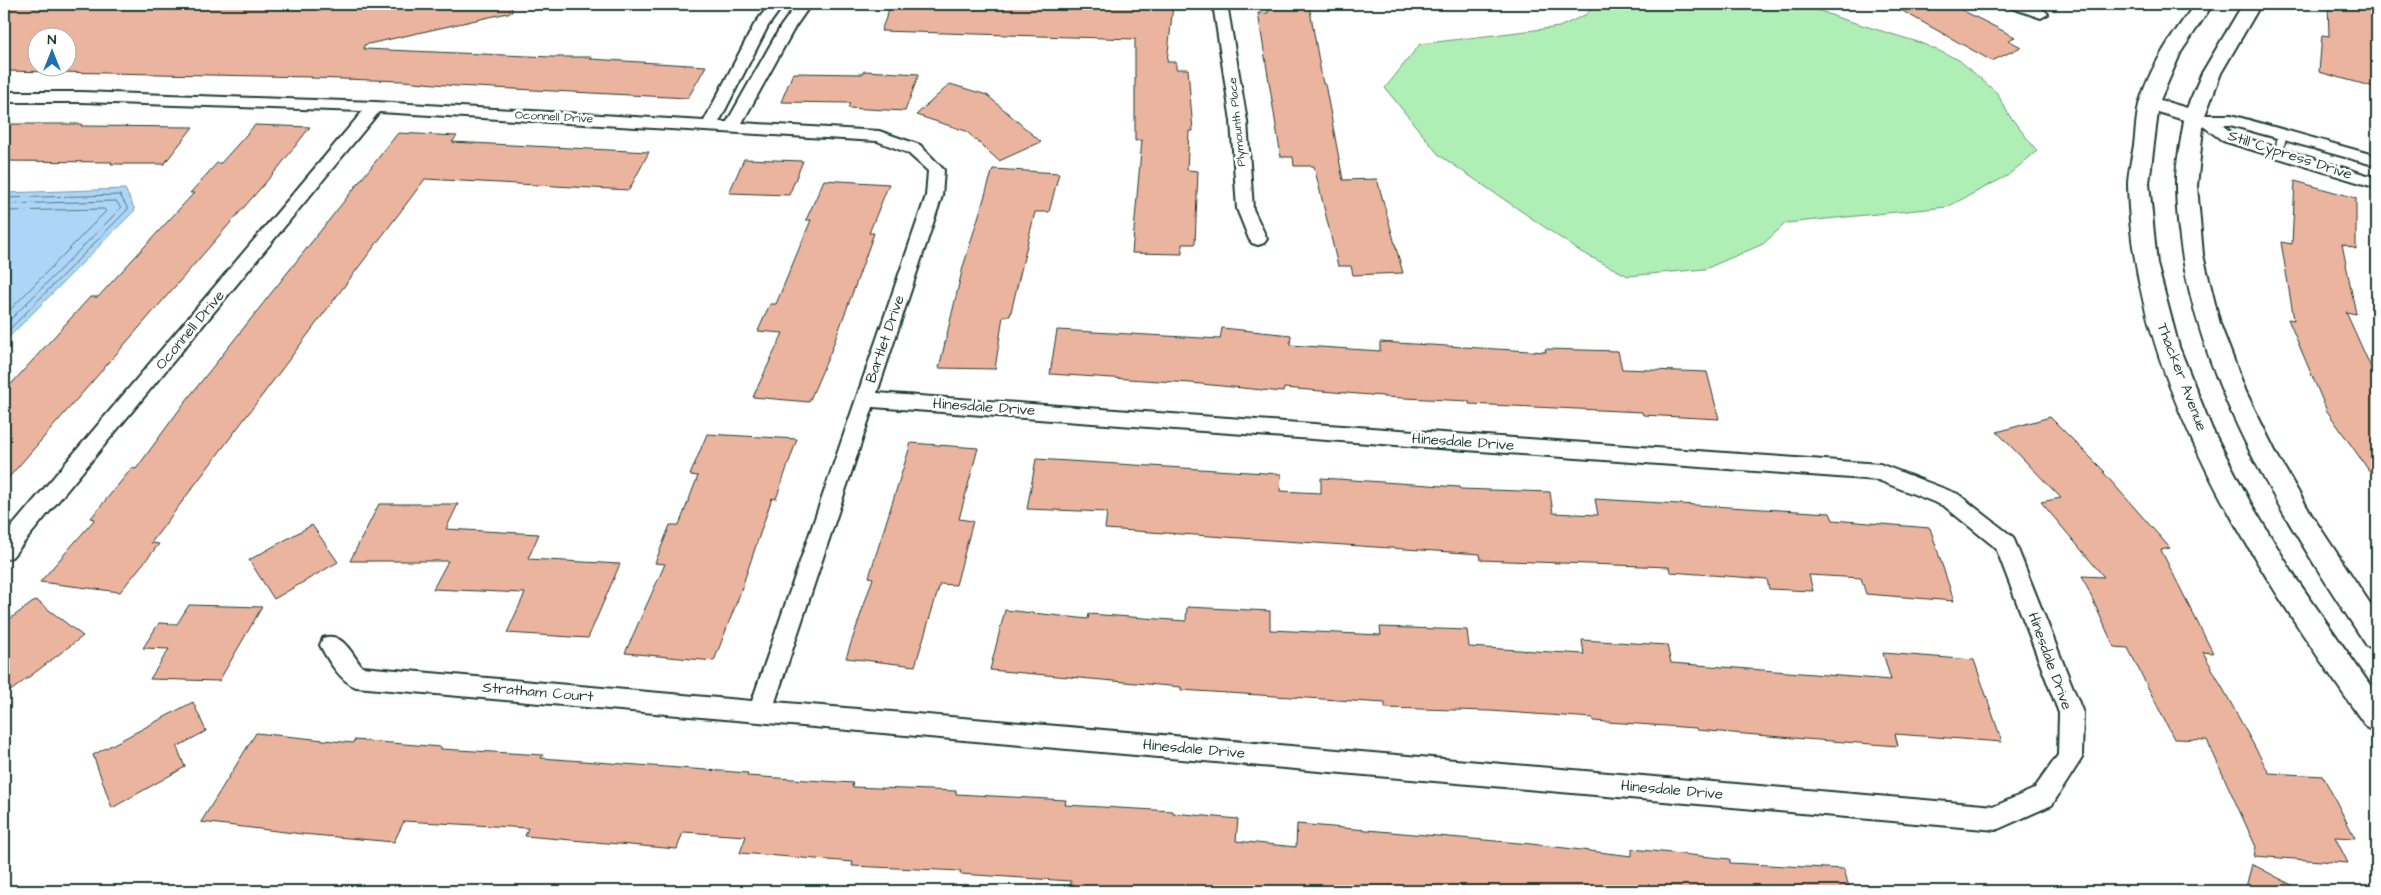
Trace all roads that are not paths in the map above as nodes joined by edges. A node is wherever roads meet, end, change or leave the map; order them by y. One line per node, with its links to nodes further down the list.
1 (777, 4): 12 (street)
2 (804, 4): 13 (street)
3 (1220, 4): 18 (street, Plymounth Place)
4 (2014, 4): 7 (street)
5 (2204, 4): 9 (street, Thacker Avenue)
6 (2252, 4): 11 (street)
7 (2041, 14)
8 (4, 97): 10 (street, Oconnell Drive)
9 (2150, 103): 11 (street); 24 (street, Thacker Avenue)
10 (375, 107): 12 (street, Oconnell Drive); 20 (street, Oconnell Drive)
11 (2200, 118): 14 (street, Still Cypress Drive); 15 (street, Still Cypress Drive); 21 (street)
12 (709, 126): 13 (street, Oconnell Drive)
13 (732, 127): 19 (street, Bartlet Drive)
14 (2282, 134): 15 (lane); 16 (street, Still Cypress Drive)
15 (2279, 154): 17 (street, Still Cypress Drive)
16 (2377, 161)
17 (2377, 183)
18 (1258, 239)
19 (865, 399): 23 (street, Bartlet Drive); 23 (street, Hinesdale Drive)
20 (4, 551)
21 (2377, 637)
22 (331, 645): 23 (street, Stratham Court)
23 (760, 711)
24 (2377, 719)

